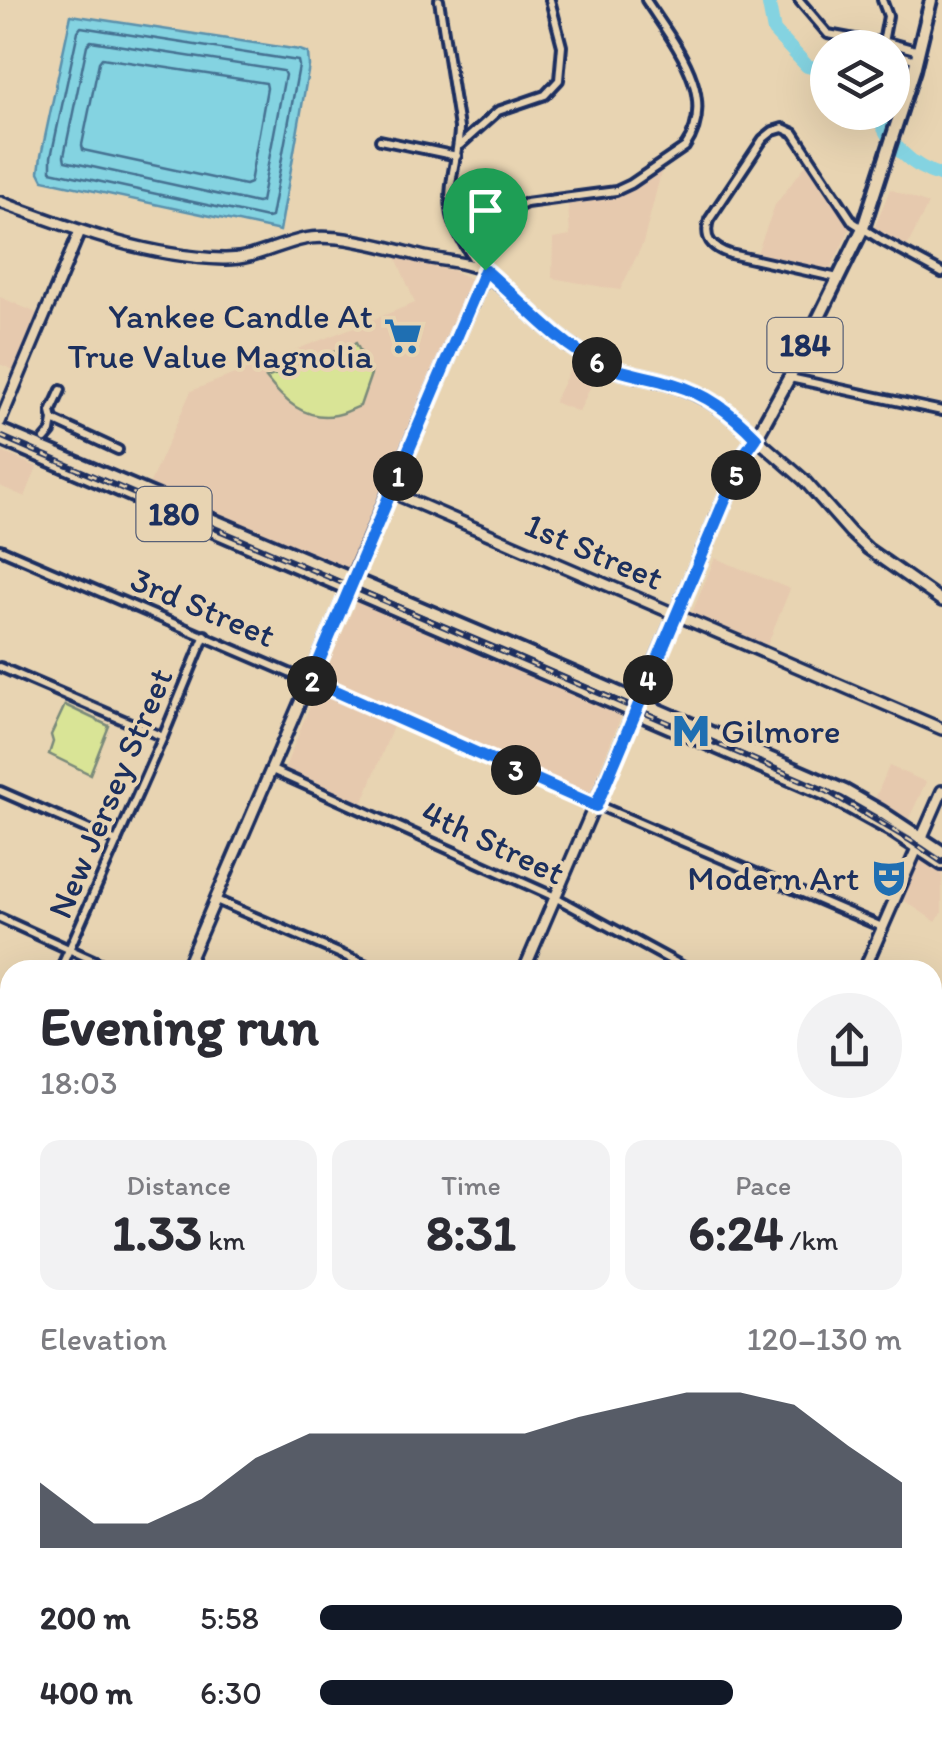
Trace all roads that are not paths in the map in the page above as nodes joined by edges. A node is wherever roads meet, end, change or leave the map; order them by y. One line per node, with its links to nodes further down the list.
1 (439, 0): 13 (street)
2 (550, 0): 13 (street)
3 (646, 0): 18 (street)
4 (800, 0): 7 (street)
5 (882, 0): 8 (street)
6 (931, 0): 11 (main road, 184)
7 (822, 30)
8 (885, 30)
9 (910, 53): 11 (street)
10 (910, 54): 11 (street)
11 (917, 55): 16 (main road, 184)
12 (380, 140): 14 (street)
13 (459, 146): 14 (street)
14 (456, 156): 18 (street)
15 (0, 202): 17 (main road)
16 (863, 228): 19 (street); 20 (main road, 184); 20 (street)
17 (80, 231): 18 (main road); 25 (main road)
18 (482, 269): 27 (main road); 31 (main road)
19 (942, 273)
20 (838, 278): 21 (main road, 184)
21 (789, 378): 23 (street); 27 (main road, 184)
22 (61, 390): 24 (street)
23 (942, 411)
24 (53, 420): 29 (street); 30 (street)
25 (0, 422)
26 (0, 430): 29 (main road, 180)
27 (756, 438): 34 (main road); 35 (main road, 184)
28 (0, 440): 33 (main road, 180)
29 (44, 443): 33 (main road, 180)
30 (118, 450)
31 (391, 492): 33 (main road); 35 (main road, 1st Street)
32 (0, 548): 36 (street, 3rd Street)
33 (351, 583): 38 (main road); 39 (main road, 180)
34 (942, 601)
35 (676, 616): 39 (main road, 184); 40 (main road, 1st Street)
36 (205, 635): 38 (street, 3rd Street); 41 (street, New Jersey Street)
37 (0, 668): 41 (street)
38 (311, 680): 42 (main road); 45 (street, 3rd Street)
39 (637, 707): 45 (main road); 46 (main road, 180)
40 (942, 729)
41 (163, 737): 47 (street, New Jersey Street)
42 (272, 770): 50 (street, 4th Street); 51 (main road)
43 (942, 790): 46 (main road)
44 (0, 791): 47 (street)
45 (596, 806): 50 (main road); 53 (street, 3rd Street)
46 (918, 841): 48 (main road, 180); 49 (main road, 180); 53 (main road)
47 (117, 842): 54 (street, New Jersey Street)
48 (942, 852)
49 (942, 864)
50 (555, 897): 59 (main road); 60 (street, 4th Street)
51 (216, 900): 57 (main road); 58 (street)
52 (0, 918): 54 (street)
53 (882, 927): 61 (main road)
54 (70, 950): 55 (street, New Jersey Street); 56 (street)
55 (65, 960)
56 (92, 960)
57 (190, 960)
58 (355, 960)
59 (528, 960)
60 (671, 960)
61 (868, 960)

